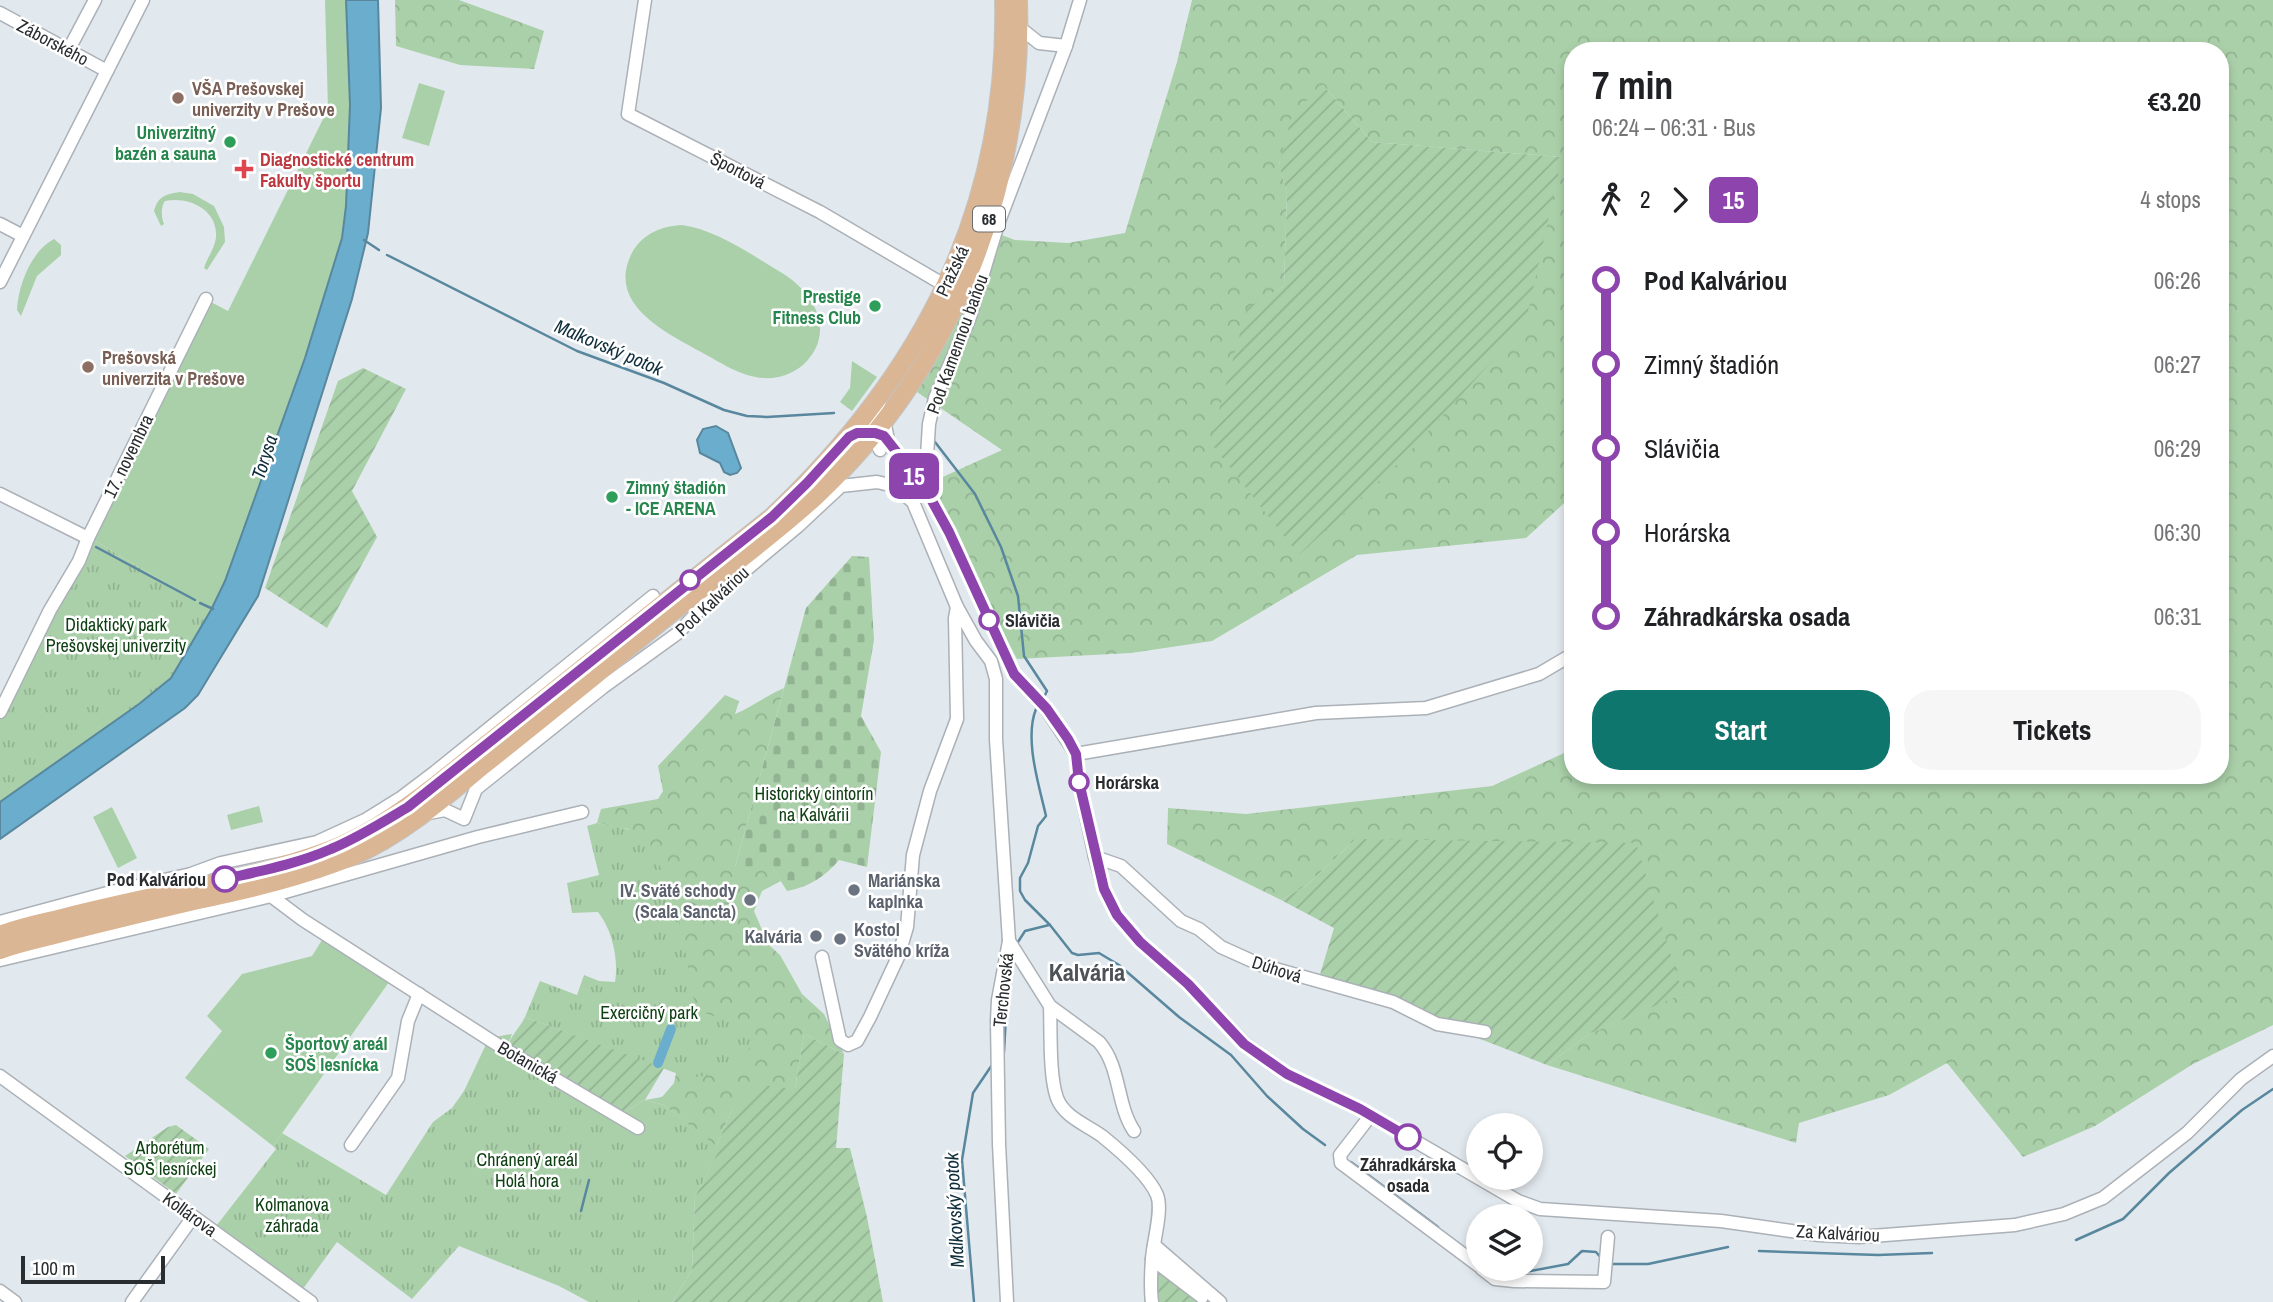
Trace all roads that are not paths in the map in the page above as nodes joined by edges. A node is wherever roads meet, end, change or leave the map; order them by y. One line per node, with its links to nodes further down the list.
1 (95, 0): 11 (street)
2 (143, 0): 13 (street)
3 (645, 0): 17 (street, Športová)
4 (1004, 0): 17 (main road, Pražská / 68)
5 (1018, 0): 8 (main road, Pražská / 68)
6 (1080, 0): 10 (street, Pod Kamennou baňou)
7 (0, 13): 11 (street, Záborského)
8 (1019, 27): 9 (street); 12 (main road, Pražská / 68)
9 (1039, 43): 10 (street); 12 (street)
10 (1066, 46): 23 (street, Pod Kamennou baňou)
11 (68, 51): 13 (street, Záborského)
12 (1018, 58): 21 (main road, Pražská / 68)
13 (107, 71): 15 (street)
14 (0, 225): 15 (street)
15 (23, 236): 16 (street)
16 (0, 282)
17 (946, 286): 19 (main road, Pražská / 68)
18 (206, 299): 27 (street, 17. novembra)
19 (885, 390): 20 (main road, Pražská / 68); 21 (street)
20 (849, 437): 21 (street); 37 (main road, Pod Kalváriou / 68)
21 (881, 441): 22 (street, Za Kalváriou); 37 (main road, Pod Kalváriou / 68)
22 (900, 459): 23 (street); 24 (street, Za Kalváriou)
23 (926, 462): 24 (street, Pod Kamennou baňou)
24 (925, 488): 26 (street); 31 (street, Za Kalváriou)
25 (0, 494): 27 (street)
26 (913, 502): 29 (street); 40 (street, Pod Kalváriou)
27 (88, 538): 33 (street, 17. novembra)
28 (653, 596): 44 (street)
29 (957, 607): 32 (street, Terchovská); 48 (street)
30 (1564, 659): 34 (street)
31 (1014, 674): 32 (street); 35 (street, Za Kalváriou)
32 (996, 679): 46 (street, Terchovská)
33 (0, 712)
34 (1098, 750): 35 (street); 36 (street)
35 (1076, 754): 42 (street, Za Kalváriou)
36 (1081, 772)
37 (442, 790): 39 (main road, Pod Kalváriou / 68); 40 (street); 45 (main road, Pod Kalváriou / 68)
38 (582, 812): 41 (street)
39 (417, 818): 40 (street); 47 (main road, Pod Kalváriou / 68)
40 (464, 819): 41 (street)
41 (478, 836): 43 (street)
42 (1095, 857): 52 (street, Dúhová); 55 (street, Za Kalváriou)
43 (271, 896): 49 (street); 50 (street, Botanická)
44 (0, 922)
45 (0, 935)
46 (1014, 948): 51 (street); 69 (street, Terchovská)
47 (0, 950)
48 (822, 957)
49 (0, 960)
50 (419, 994): 56 (street, Botanická); 58 (street)
51 (1050, 1006): 57 (street); 61 (street)
52 (1485, 1032)
53 (2273, 1056): 55 (street, Za Kalváriou)
54 (0, 1076): 59 (street, Kollárova)
55 (1371, 1115): 62 (street)
56 (638, 1128)
57 (1134, 1131)
58 (351, 1145)
59 (193, 1217): 67 (street); 68 (street, Kollárova)
60 (1608, 1237): 64 (street)
61 (1154, 1245): 63 (street); 72 (street)
62 (1466, 1257)
63 (1152, 1259): 70 (street); 71 (street)
64 (1537, 1281)
65 (0, 1292): 66 (street)
66 (15, 1302)
67 (132, 1302)
68 (311, 1302)
69 (1007, 1302)
70 (1152, 1302)
71 (1208, 1302)
72 (1220, 1302)

